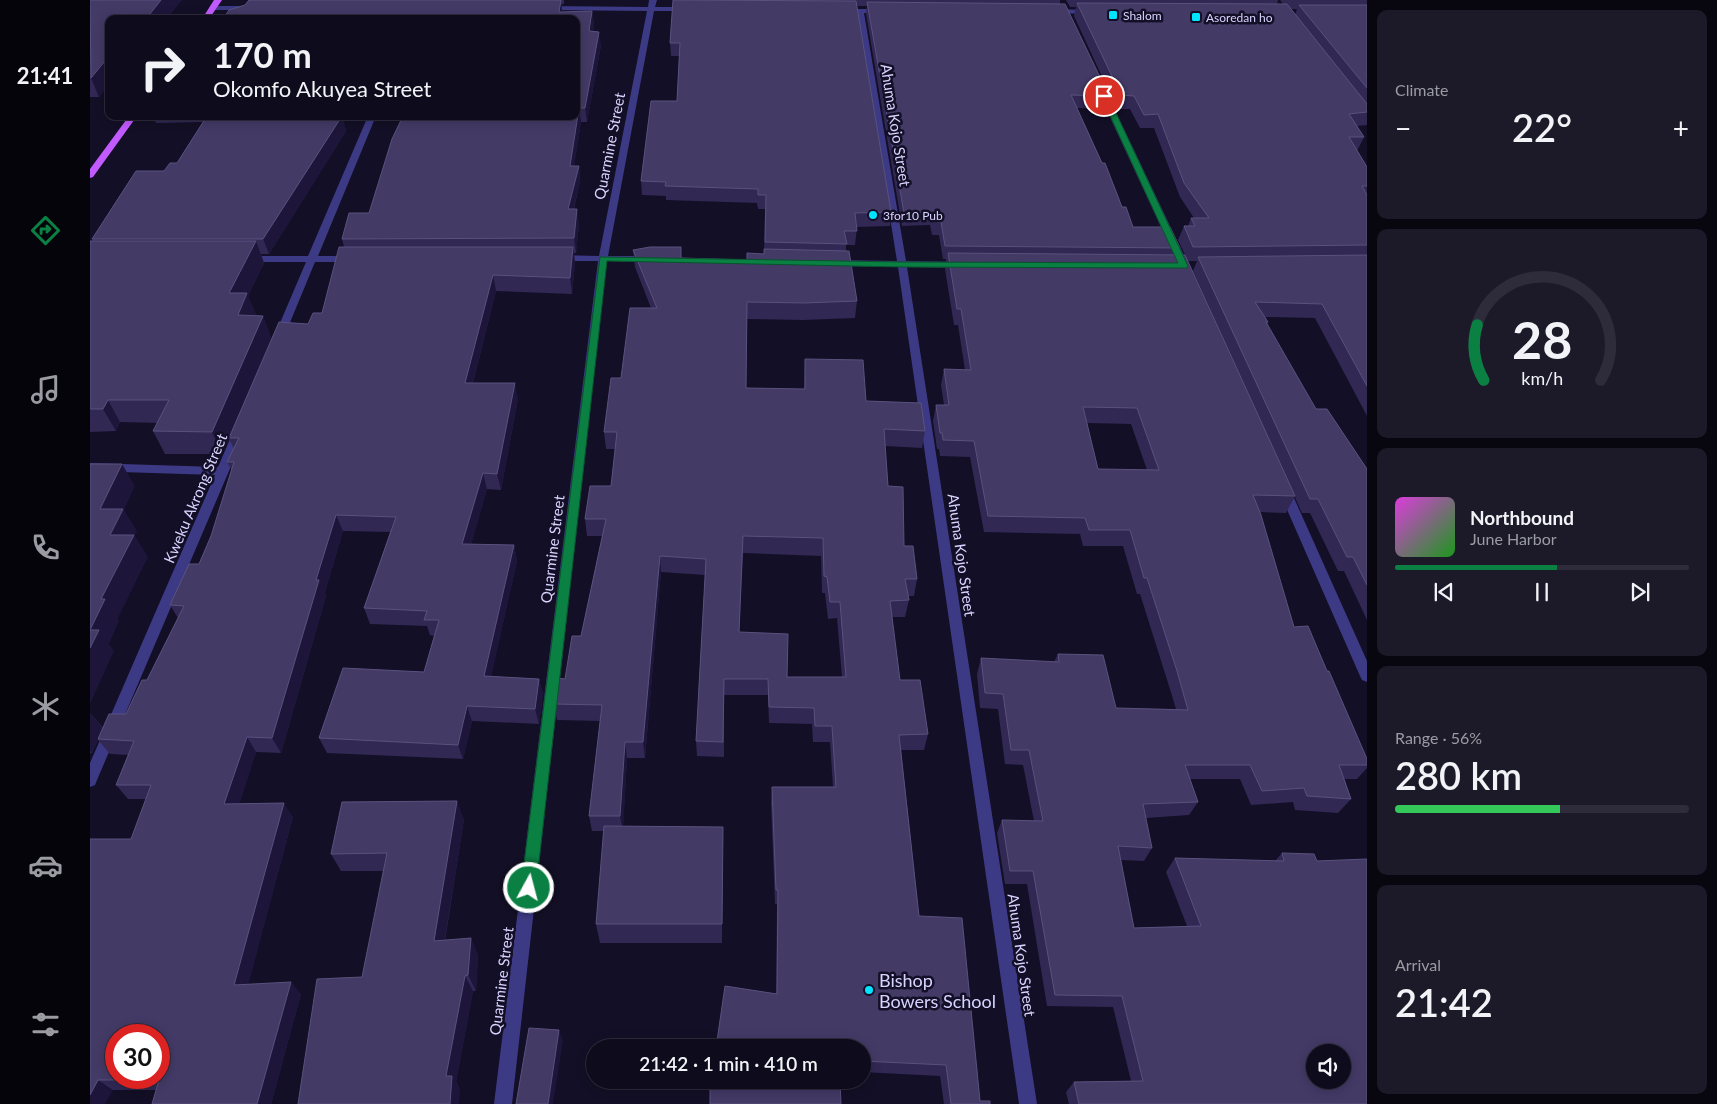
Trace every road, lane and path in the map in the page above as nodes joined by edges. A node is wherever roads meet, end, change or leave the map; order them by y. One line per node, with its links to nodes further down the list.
1 (218, 0): 4 (main road)
2 (1061, 0): 14 (street)
3 (653, 4): 6 (street); 7 (street); 20 (street, Quarmine Street)
4 (213, 8): 5 (street); 13 (main road)
5 (262, 8)
6 (536, 8)
7 (702, 9)
8 (830, 10): 9 (street)
9 (860, 11): 10 (street); 26 (street, Ahuma Kojo Street)
10 (889, 11)
11 (1045, 11): 14 (street)
12 (1102, 12): 14 (street)
13 (208, 15)
14 (1067, 15)
15 (1098, 81): 28 (street)
16 (130, 120): 18 (main road)
17 (370, 120): 22 (street)
18 (90, 175)
19 (544, 258): 20 (street)
20 (603, 258): 24 (street); 36 (street, Quarmine Street)
21 (234, 259): 22 (street)
22 (311, 259): 23 (street); 29 (street)
23 (360, 259)
24 (663, 260)
25 (822, 263): 26 (street)
26 (902, 264): 27 (street); 37 (street, Ahuma Kojo Street)
27 (970, 265)
28 (1192, 284)
29 (273, 351)
30 (242, 425): 32 (street, Kweku Akrong Street)
31 (90, 467): 32 (street)
32 (223, 471): 35 (street, Kweku Akrong Street)
33 (1277, 475): 34 (street)
34 (1367, 676)
35 (90, 780)
36 (503, 1104)
37 (1028, 1104)

